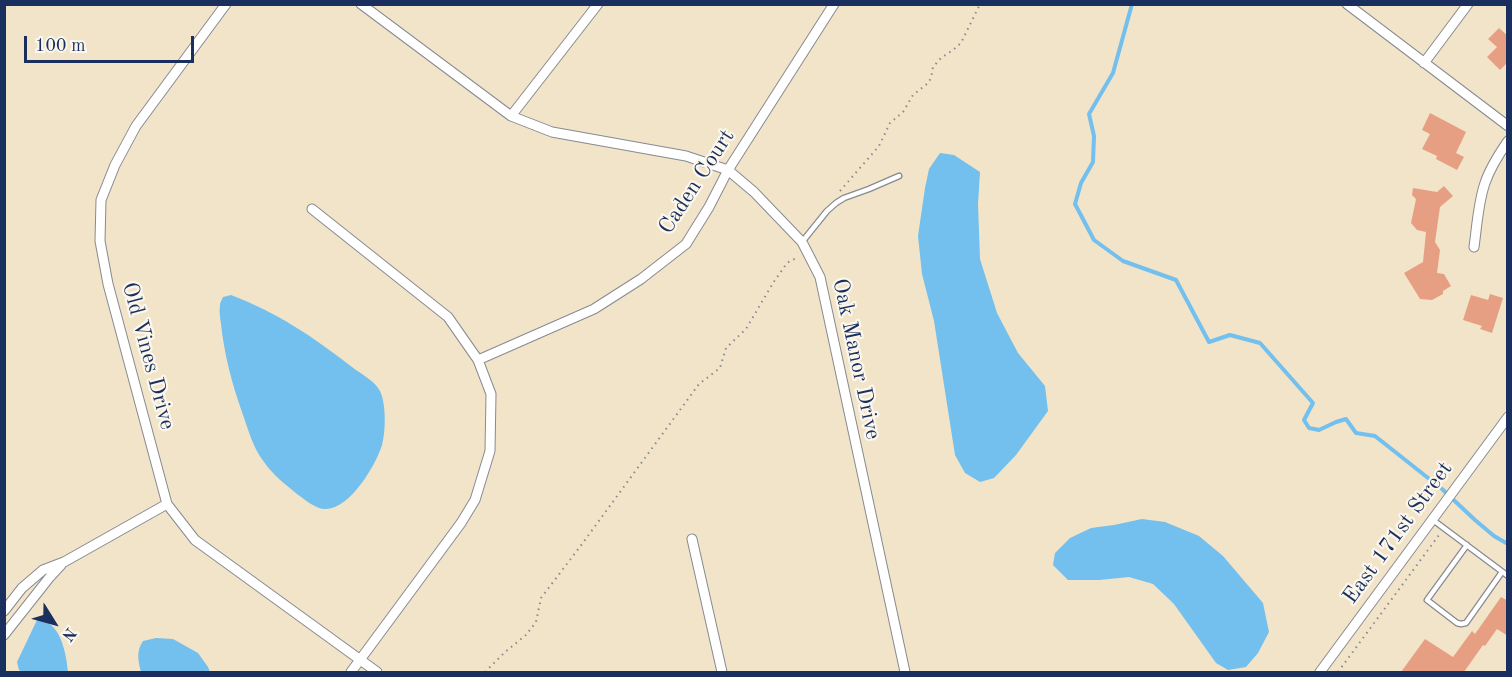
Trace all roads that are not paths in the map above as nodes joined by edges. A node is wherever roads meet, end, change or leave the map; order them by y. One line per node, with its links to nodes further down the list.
1 (226, 4): 18 (street, Old Vines Drive)
2 (361, 4): 8 (street, Oak Manor Drive)
3 (598, 4): 8 (street)
4 (834, 4): 11 (street, Caden Court)
5 (1347, 4): 7 (street)
6 (1468, 4): 7 (street)
7 (1424, 63): 9 (street)
8 (511, 116): 11 (street, Oak Manor Drive)
9 (1508, 126)
10 (1508, 141): 15 (street)
11 (728, 170): 14 (street, Oak Manor Drive); 16 (street, Caden Court)
12 (898, 176): 14 (lane)
13 (312, 209): 16 (street)
14 (804, 247): 31 (street, Oak Manor Drive)
15 (1474, 248)
16 (478, 360): 27 (street)
17 (1508, 417): 19 (street, East 171st Street)
18 (167, 504): 22 (street); 27 (street, Old Vines Drive)
19 (1433, 519): 21 (lane); 32 (street, East 171st Street)
20 (692, 538): 30 (street)
21 (1467, 545): 23 (lane); 23 (lane)
22 (64, 562): 25 (street); 26 (street)
23 (1502, 572): 24 (lane)
24 (1508, 576)
25 (4, 611)
26 (4, 635)
27 (360, 660): 28 (street); 29 (street, Old Vines Drive)
28 (351, 672)
29 (376, 672)
30 (722, 672)
31 (905, 672)
32 (1320, 672)

